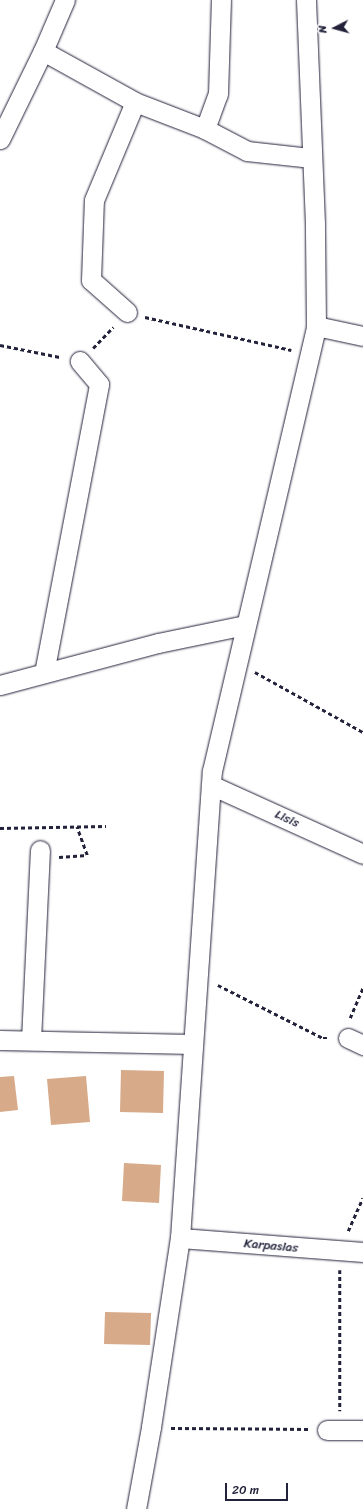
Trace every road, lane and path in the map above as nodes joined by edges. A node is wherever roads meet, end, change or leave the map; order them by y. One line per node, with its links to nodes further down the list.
1 (65, 0): 4 (street)
2 (221, 0): 6 (street)
3 (306, 0): 8 (street)
4 (43, 51): 5 (street); 7 (street)
5 (135, 102): 6 (street); 9 (street)
6 (205, 129): 8 (street)
7 (0, 139)
8 (310, 158): 10 (street)
9 (127, 312): 13 (path); 14 (path)
10 (316, 326): 11 (street); 13 (street)
11 (363, 336)
12 (0, 345): 14 (path)
13 (310, 354): 15 (street)
14 (80, 362): 17 (street)
15 (245, 625): 16 (street); 17 (street)
16 (236, 662): 19 (path); 20 (street)
17 (44, 673): 18 (street)
18 (0, 685)
19 (363, 732)
20 (211, 785): 25 (street, Lisis); 26 (street)
21 (106, 826): 22 (path)
22 (77, 827): 23 (path); 24 (path)
23 (0, 828)
24 (40, 854): 29 (street)
25 (363, 854)
26 (198, 975): 30 (path); 31 (street)
27 (363, 988): 30 (path)
28 (0, 1040): 29 (street)
29 (31, 1040): 31 (street)
30 (355, 1042)
31 (193, 1044): 33 (street)
32 (363, 1198): 34 (path)
33 (180, 1238): 34 (street, Karpasias); 36 (street)
34 (340, 1251): 35 (street, Karpasias); 37 (path)
35 (363, 1252)
36 (151, 1427): 37 (path); 39 (street)
37 (334, 1430): 38 (street)
38 (363, 1430)
39 (136, 1509)

